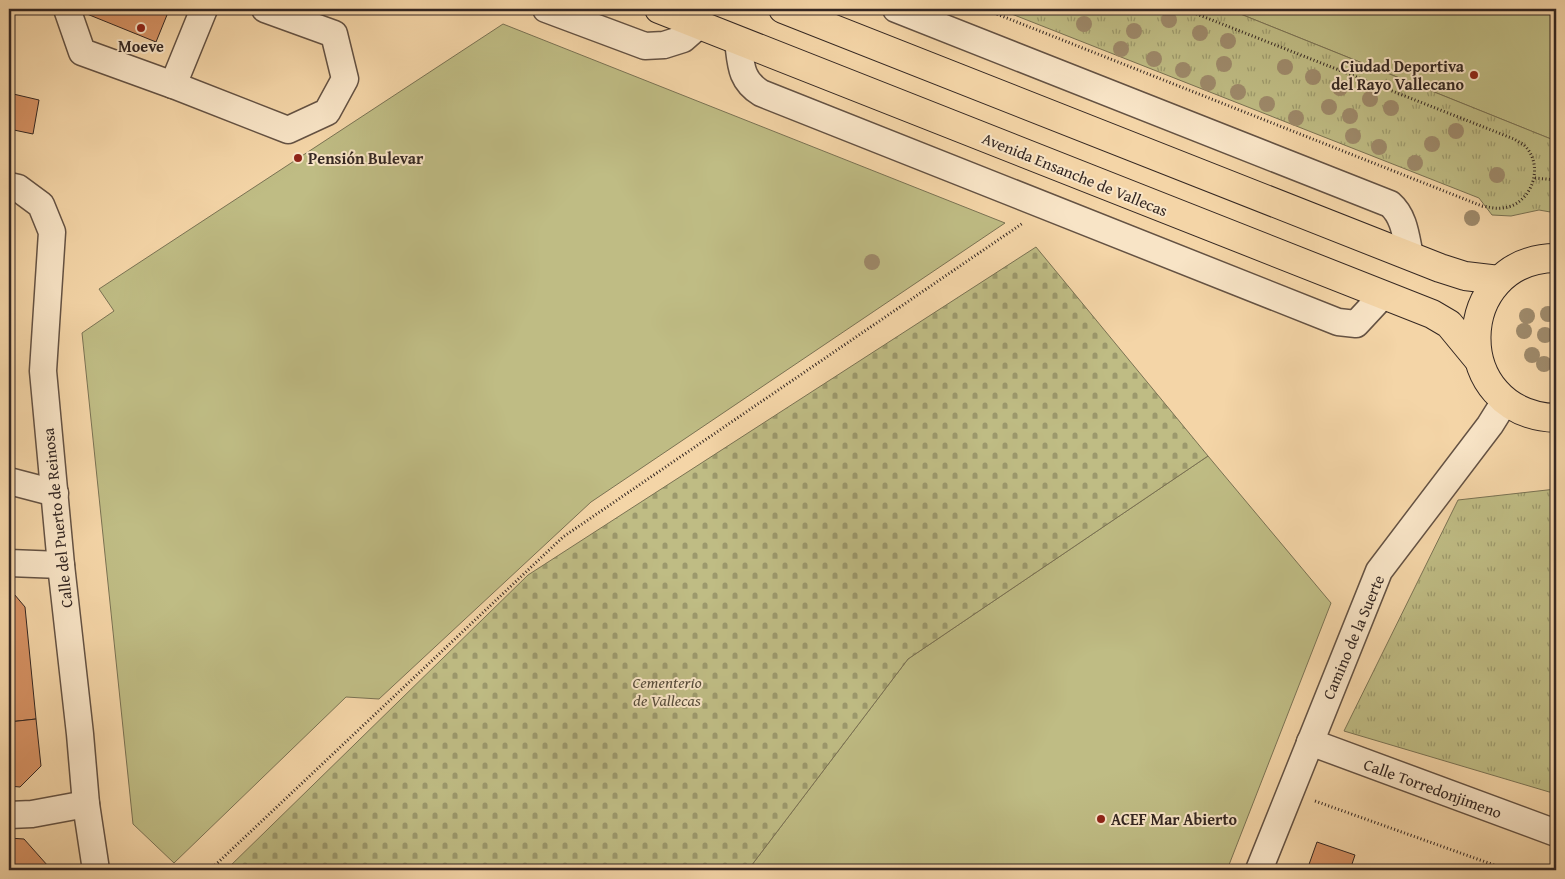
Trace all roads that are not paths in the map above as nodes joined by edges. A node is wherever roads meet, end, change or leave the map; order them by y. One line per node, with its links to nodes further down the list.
1 (67, 9): 10 (street)
2 (204, 9): 10 (street)
3 (265, 9): 10 (street)
4 (546, 9): 8 (street)
5 (658, 9): 8 (main road, Avenida Ensanche de Vallecas)
6 (783, 9): 12 (main road)
7 (896, 9): 12 (street)
8 (699, 25): 9 (main road, Avenida Ensanche de Vallecas)
9 (738, 41): 15 (main road, Avenida Ensanche de Vallecas); 15 (street)
10 (173, 84)
11 (9, 186): 20 (street, Calle del Puerto de Reinosa)
12 (1410, 256): 14 (main road)
13 (1556, 258): 14 (main road, Avenida Ensanche de Vallecas)
14 (1499, 280): 16 (main road, Avenida Ensanche de Vallecas)
15 (1383, 295): 16 (main road, Avenida Ensanche de Vallecas)
16 (1478, 358): 17 (main road, Avenida Ensanche de Vallecas)
17 (1505, 401): 18 (main road, Avenida Ensanche de Vallecas); 23 (street, Camino de la Suerte)
18 (1556, 418)
19 (9, 481): 20 (street)
20 (55, 493): 22 (street, Calle del Puerto de Reinosa)
21 (9, 563): 22 (street)
22 (61, 565): 24 (street, Calle del Puerto de Reinosa)
23 (1310, 742): 26 (street, Calle Torredonjimeno); 28 (street, Camino de la Suerte)
24 (86, 804): 25 (street); 27 (street, Calle del Puerto de Reinosa)
25 (9, 815)
26 (1556, 833)
27 (96, 870)
28 (1259, 870)

